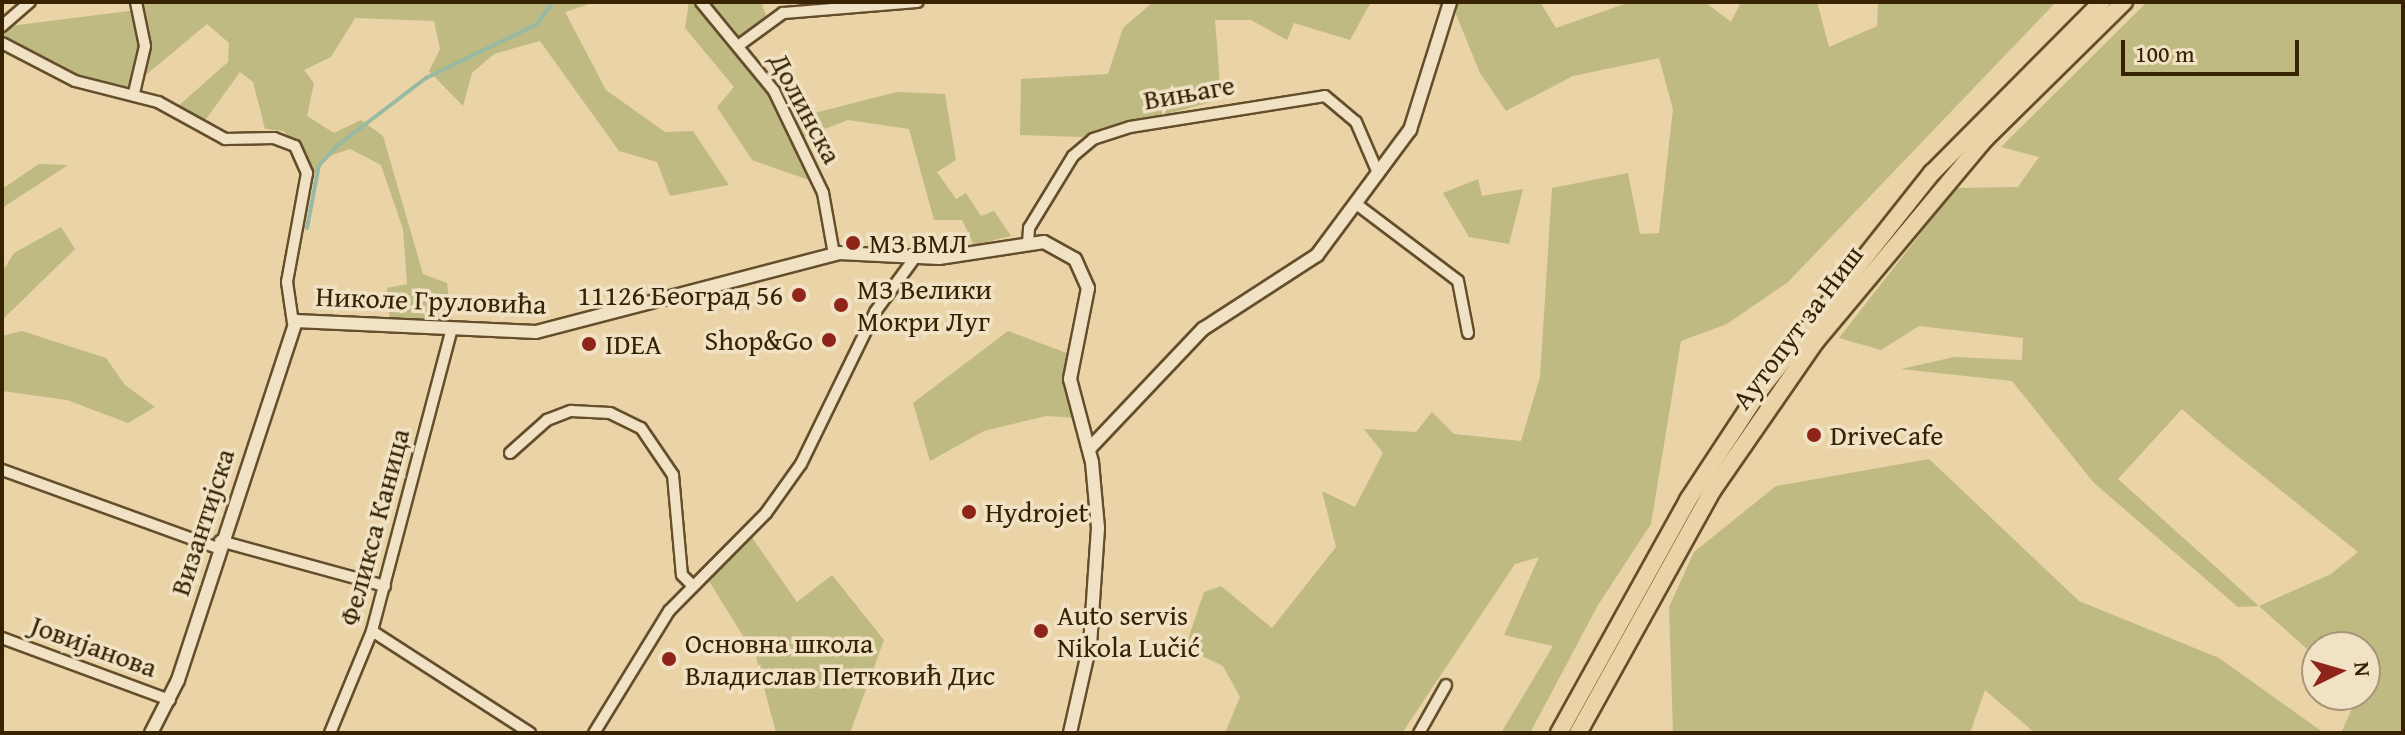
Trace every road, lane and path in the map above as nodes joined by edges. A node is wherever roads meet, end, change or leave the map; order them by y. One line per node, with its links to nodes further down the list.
1 (30, 2): 8 (street)
2 (136, 2): 11 (street)
3 (701, 2): 10 (street, Долинска)
4 (918, 2): 10 (street)
5 (1450, 2): 12 (street)
6 (2102, 2): 36 (highway, Аутопут за Ниш)
7 (2124, 2): 37 (highway, Аутопут за Ниш)
8 (2, 26)
9 (2, 43): 11 (street)
10 (742, 43): 15 (street, Долинска)
11 (134, 93): 17 (street)
12 (1378, 173): 13 (street); 14 (street, Вињаге)
13 (1355, 203): 19 (street); 20 (street)
14 (1028, 243): 16 (street, Николе Груловића); 20 (street, Николе Груловића)
15 (834, 254): 16 (street, Николе Груловића); 18 (street, Николе Груловића)
16 (914, 259): 24 (street)
17 (293, 323): 18 (street, Николе Груловића); 23 (street, Византијска)
18 (452, 329): 25 (street, Феликса Каница)
19 (1468, 333)
20 (1089, 449): 35 (street, Николе Груловића)
21 (510, 453): 24 (street)
22 (2, 470): 23 (street)
23 (219, 544): 25 (street); 29 (street, Византијска)
24 (692, 585): 34 (street)
25 (385, 586): 26 (street, Феликса Каница)
26 (372, 631): 32 (street, Феликса Каница); 33 (street)
27 (2, 638): 29 (street, Јовијанова)
28 (1446, 685): 30 (street)
29 (170, 700): 31 (street, Византијска)
30 (1424, 730)
31 (151, 733)
32 (330, 733)
33 (530, 733)
34 (594, 733)
35 (1070, 733)
36 (1559, 733)
37 (1578, 733)

